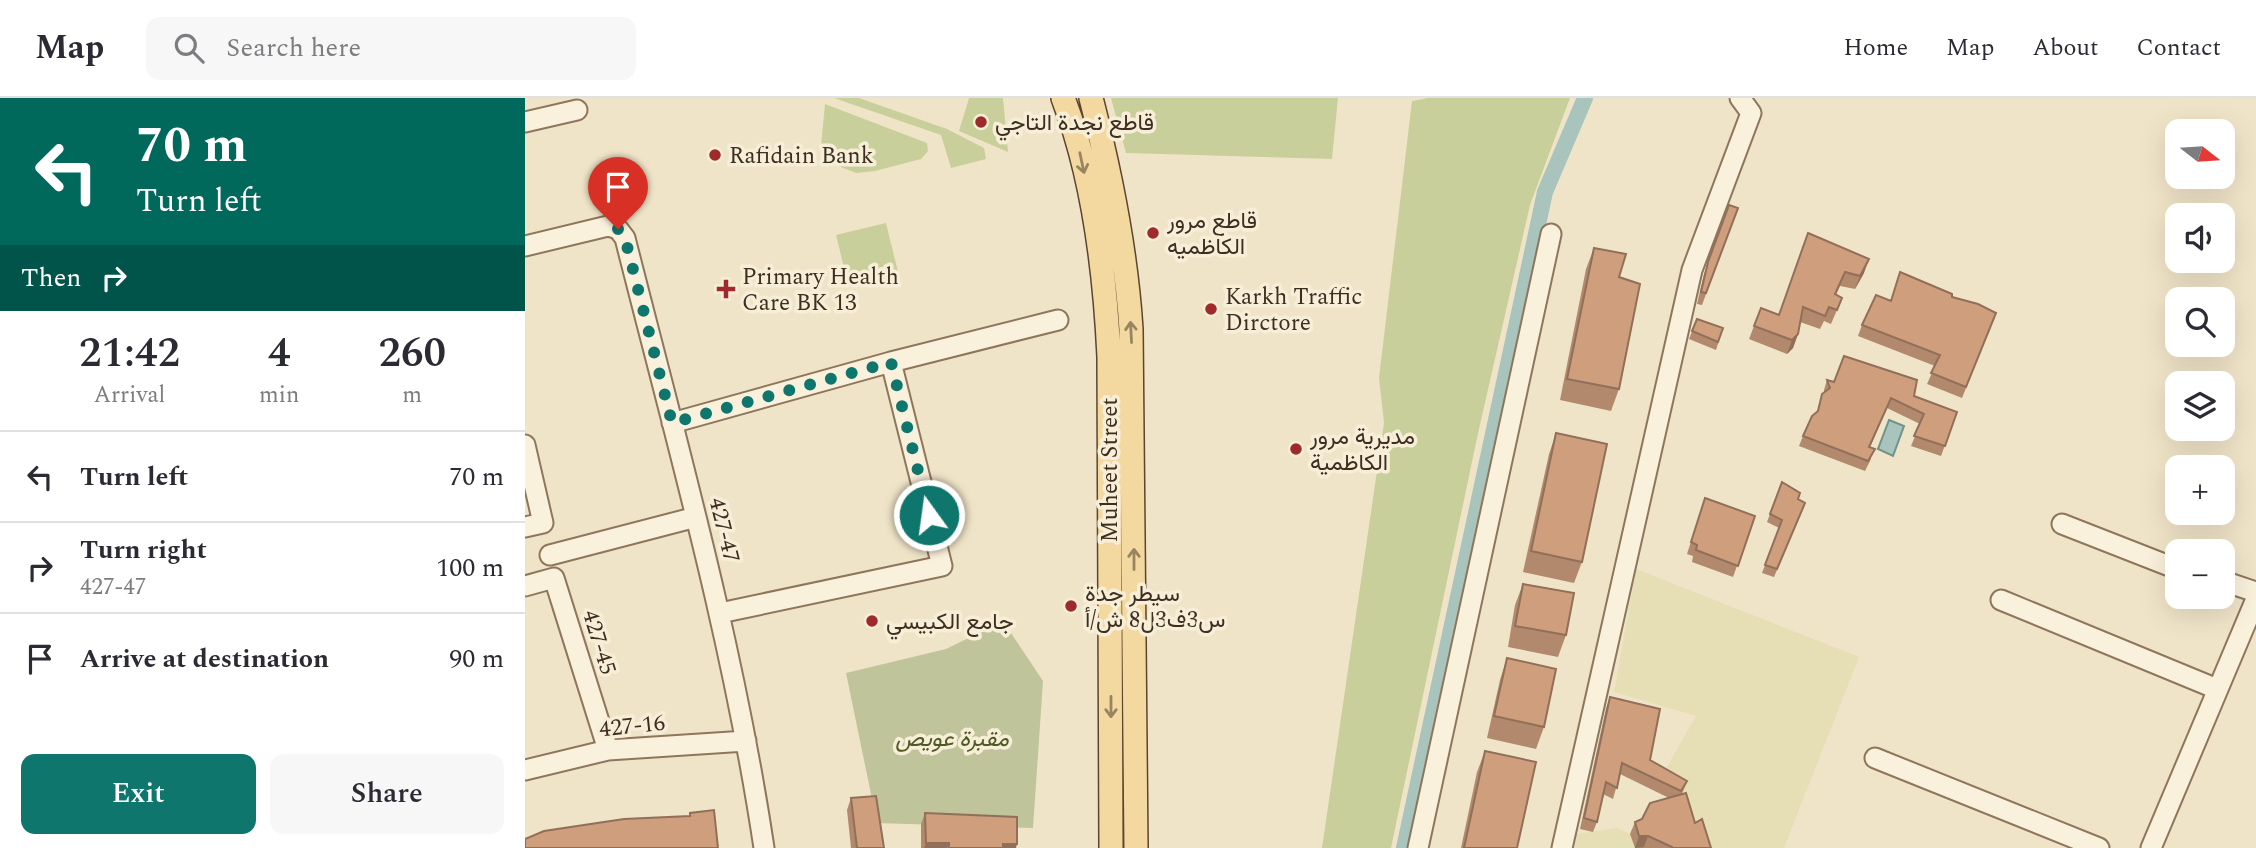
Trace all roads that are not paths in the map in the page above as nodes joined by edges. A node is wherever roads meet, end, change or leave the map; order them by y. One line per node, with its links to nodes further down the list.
1 (1063, 98): 24 (main road, Muheet Street, one-way to 24)
2 (1091, 98): 25 (main road, Muheet Street, one-way to 2)
3 (1740, 98): 37 (street)
4 (577, 110): 5 (street)
5 (525, 121)
6 (1551, 234): 36 (street)
7 (525, 246): 10 (street, 427-47)
8 (1058, 320): 9 (street)
9 (891, 362): 10 (street); 23 (street)
10 (672, 423): 12 (street, 427-47)
11 (525, 444): 14 (street, 427-45)
12 (697, 517): 15 (street); 23 (street, 427-47)
13 (2063, 524): 16 (street)
14 (534, 525): 15 (street, 427-45)
15 (550, 555): 17 (street, 427-45)
16 (2165, 564)
17 (554, 579): 18 (street); 30 (street, 427-45)
18 (525, 586)
19 (2235, 586): 20 (street)
20 (2256, 592)
21 (2256, 599): 28 (street)
22 (2001, 600): 28 (street)
23 (720, 612): 29 (street, 427-47)
24 (1110, 635): 25 (main road); 27 (main road, Muheet Street)
25 (1135, 638): 26 (main road, Muheet Street)
26 (1135, 666): 27 (main road); 35 (main road, Muheet Street)
27 (1111, 669): 34 (main road, Muheet Street, one-way to 34)
28 (2217, 689): 39 (street)
29 (746, 741): 30 (street, 427-16); 33 (street, 427-47)
30 (608, 750): 32 (street, 427-16)
31 (1875, 758): 38 (street)
32 (525, 769)
33 (764, 848)
34 (1111, 848)
35 (1136, 848)
36 (1418, 848)
37 (1562, 848)
38 (2099, 848)
39 (2151, 848)

